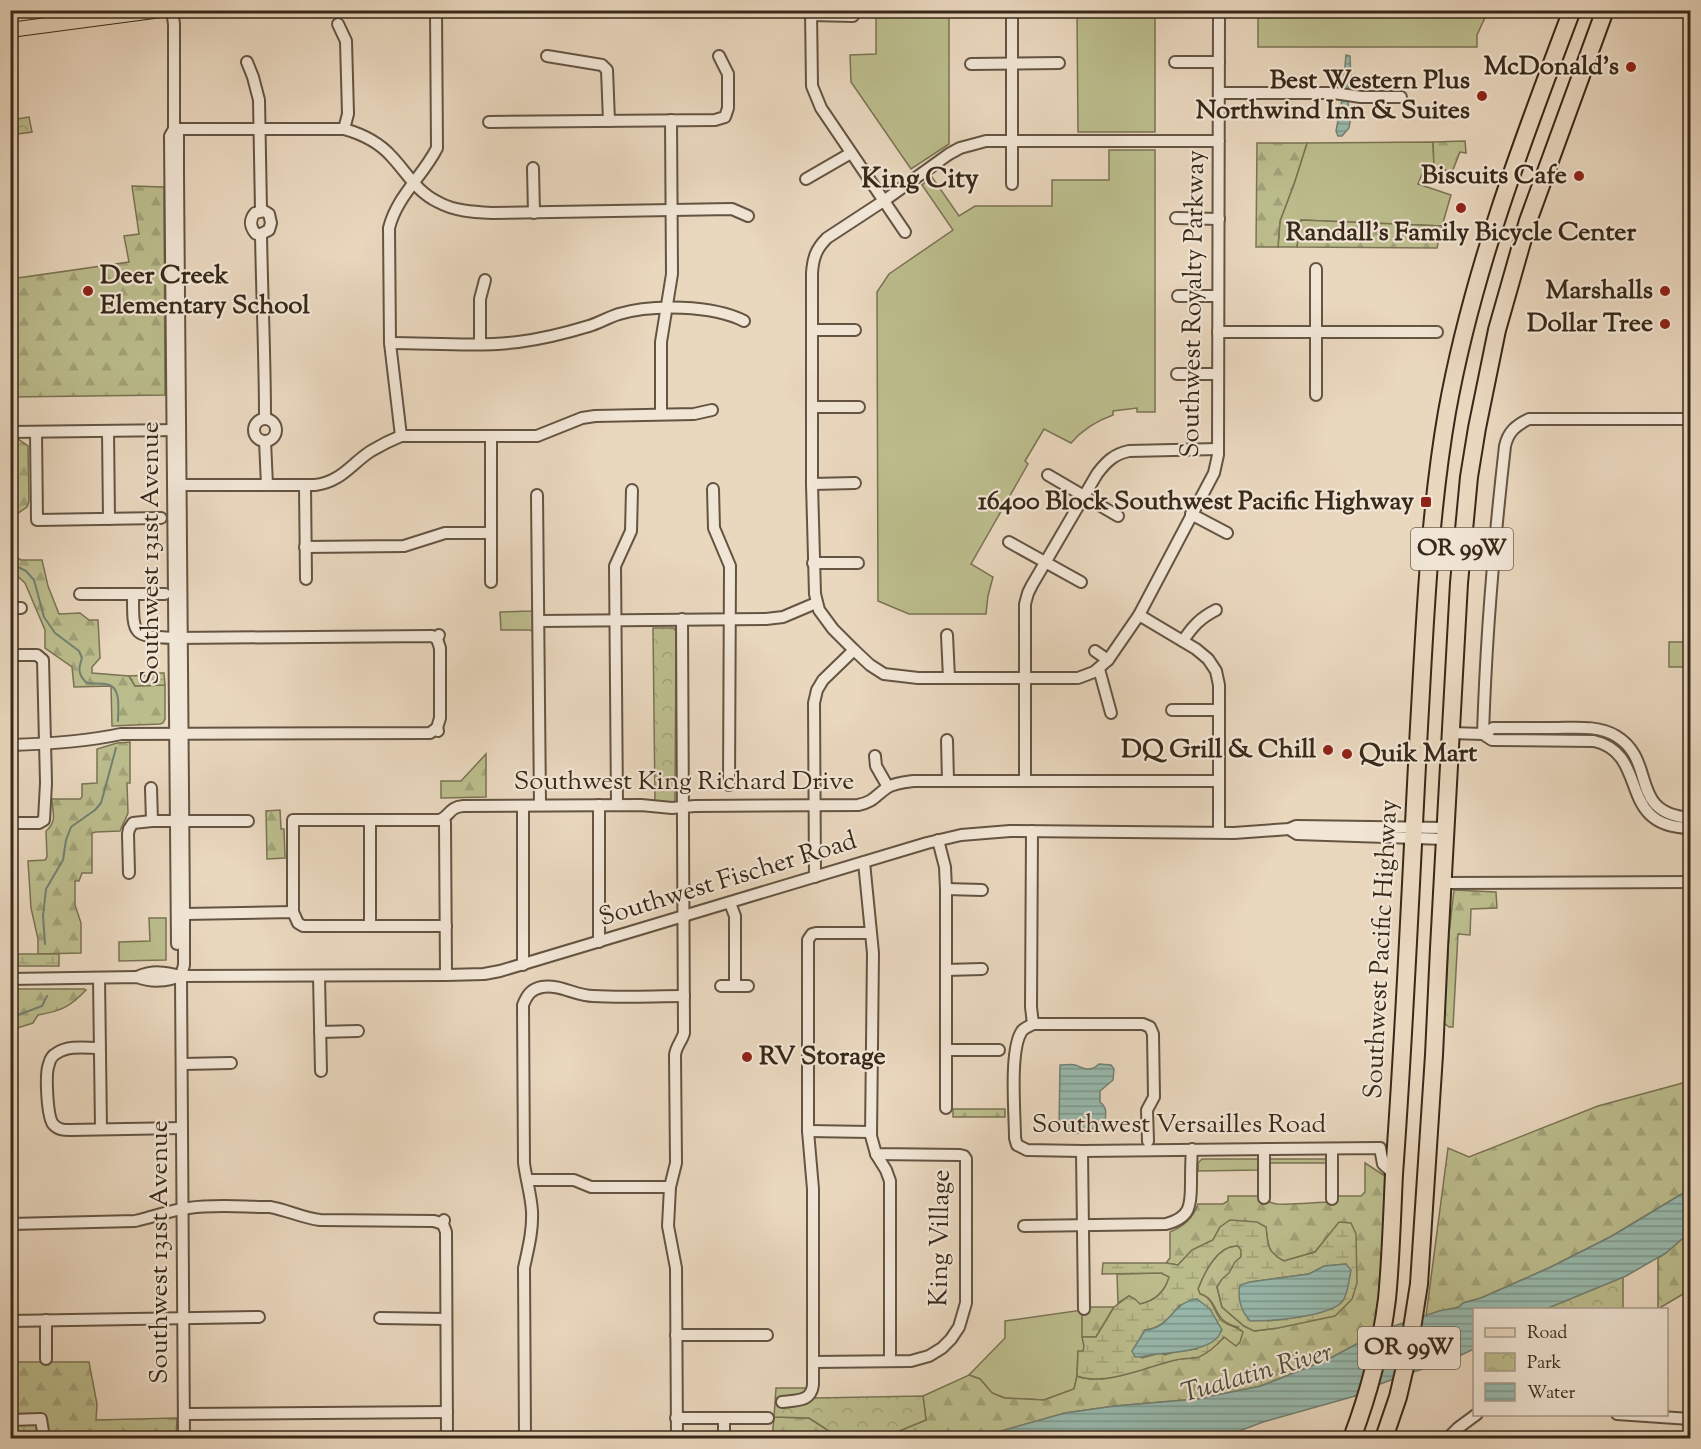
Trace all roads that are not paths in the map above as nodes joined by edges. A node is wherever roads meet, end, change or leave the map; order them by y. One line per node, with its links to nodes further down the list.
1 (161, 10): 11 (main road)
2 (172, 10): 26 (street, Southwest 131st Avenue)
3 (436, 10): 33 (street)
4 (1012, 10): 17 (street)
5 (1219, 10): 16 (street, Southwest Royalty Parkway)
6 (1572, 10): 148 (highway, Southwest Pacific Highway / OR 99W)
7 (1605, 10): 119 (highway, OR 99W)
8 (811, 13): 9 (street); 30 (street)
9 (853, 16)
10 (338, 24): 27 (street)
11 (10, 30)
12 (547, 56): 23 (street)
13 (719, 56): 22 (street)
14 (247, 62): 25 (street)
15 (1175, 62): 16 (street)
16 (1219, 62): 20 (street, Southwest Royalty Parkway)
17 (1012, 63): 18 (street); 19 (street); 28 (street)
18 (1059, 63)
19 (971, 64)
20 (1219, 93): 21 (street); 29 (street, Southwest Royalty Parkway)
21 (1401, 97)
22 (671, 120): 23 (street); 36 (street)
23 (609, 121): 24 (street)
24 (489, 122)
25 (260, 128): 26 (street); 27 (street); 37 (street)
26 (174, 129): 65 (street, Southwest 131st Avenue)
27 (344, 129): 33 (street)
28 (1012, 141): 29 (street); 34 (street); 35 (street)
29 (1219, 141): 41 (street, Southwest Royalty Parkway)
30 (852, 153): 32 (street); 35 (street)
31 (533, 168): 38 (street)
32 (806, 179)
33 (413, 183): 38 (street); 55 (street)
34 (1012, 184)
35 (885, 200): 42 (street); 50 (street)
36 (672, 209): 38 (street); 39 (street); 48 (street)
37 (261, 211): 43 (street); 43 (street)
38 (534, 213)
39 (748, 216)
40 (1176, 218): 41 (street)
41 (1219, 219): 47 (street, Southwest Royalty Parkway)
42 (905, 232)
43 (261, 234): 76 (street)
44 (1316, 269): 53 (street)
45 (485, 280): 56 (street)
46 (1178, 296): 47 (street)
47 (1218, 296): 52 (street, Southwest Royalty Parkway)
48 (667, 309): 49 (street); 56 (street); 63 (street)
49 (744, 321)
50 (812, 330): 51 (street); 60 (street)
51 (855, 330)
52 (1218, 332): 53 (street); 58 (street, Southwest Royalty Parkway)
53 (1316, 332): 54 (street); 59 (street)
54 (1437, 332)
55 (390, 343): 56 (street); 69 (street)
56 (480, 343)
57 (1177, 374): 58 (street)
58 (1218, 374): 71 (street, Southwest Royalty Parkway)
59 (1316, 395)
60 (812, 407): 61 (street); 74 (street)
61 (859, 407)
62 (712, 410): 63 (street)
63 (661, 414): 70 (street)
64 (1690, 419): 121 (street)
65 (176, 430): 66 (street); 75 (street, Southwest 131st Avenue)
66 (108, 431): 68 (street); 85 (street)
67 (10, 432): 68 (street)
68 (36, 432): 85 (street)
69 (401, 436): 70 (street); 77 (street)
70 (491, 436): 87 (street)
71 (1218, 449): 81 (street); 82 (street, Southwest Royalty Parkway)
72 (1048, 474): 81 (street)
73 (855, 483): 74 (street)
74 (812, 484): 91 (street)
75 (177, 485): 76 (street); 107 (street, Southwest 131st Avenue)
76 (267, 485): 77 (street)
77 (305, 485): 89 (street)
78 (713, 489): 103 (street)
79 (632, 490): 104 (street)
80 (537, 495): 105 (street)
81 (1084, 496): 83 (street); 90 (street)
82 (1191, 514): 86 (street); 101 (street, Southwest Royalty Parkway)
83 (1118, 516)
84 (161, 518): 85 (street)
85 (109, 519)
86 (1227, 532)
87 (491, 533): 89 (street); 94 (street)
88 (1009, 542): 90 (street)
89 (305, 547): 93 (street)
90 (1046, 562): 95 (street); 115 (street)
91 (813, 563): 92 (street); 99 (street)
92 (858, 563)
93 (306, 579)
94 (491, 582)
95 (1081, 582)
96 (80, 594): 97 (street)
97 (133, 594): 98 (street); 107 (street)
98 (165, 594)
99 (816, 603): 103 (street); 109 (street, Southwest Royalty Parkway)
100 (1216, 610): 108 (street)
101 (1139, 615): 108 (street); 112 (street, Southwest Royalty Parkway)
102 (682, 619): 103 (street); 104 (street); 137 (street)
103 (730, 619): 129 (street)
104 (616, 620): 105 (street); 133 (street)
105 (539, 621): 135 (street)
106 (947, 635): 114 (street)
107 (178, 638): 120 (street, Southwest 131st Avenue); 120 (street)
108 (1183, 641): 117 (street)
109 (854, 650): 114 (street, Southwest Royalty Parkway); 136 (street)
110 (1095, 651): 112 (street)
111 (10, 655): 123 (street)
112 (1108, 660): 113 (street, Southwest Royalty Parkway)
113 (1099, 669): 115 (street, Southwest Royalty Parkway); 118 (street)
114 (949, 678): 115 (street, Southwest Royalty Parkway)
115 (1025, 678): 128 (street)
116 (1172, 710): 117 (street)
117 (1219, 710): 126 (street)
118 (1111, 713)
119 (1451, 733): 121 (street); 149 (highway, OR 99W)
120 (179, 734): 123 (street); 142 (street, Southwest 131st Avenue)
121 (1484, 734): 139 (street); 145 (street)
122 (947, 740): 127 (street)
123 (45, 744): 124 (street); 144 (street)
124 (10, 745)
125 (875, 756): 130 (street)
126 (1219, 780): 128 (street, Southwest King Richard Drive); 147 (street)
127 (948, 781): 128 (street, Southwest King Richard Drive); 130 (street, Southwest King Richard Drive)
128 (1025, 781)
129 (729, 785)
130 (888, 787): 136 (street, Southwest King Richard Drive)
131 (151, 788): 141 (street)
132 (599, 805): 133 (street, Southwest King Richard Drive); 135 (street, Southwest King Richard Drive); 165 (street)
133 (616, 805): 137 (street, Southwest King Richard Drive)
134 (523, 806): 135 (street, Southwest King Richard Drive); 138 (street, Southwest King Richard Drive); 166 (street)
135 (540, 806)
136 (814, 806): 137 (street, Southwest King Richard Drive); 153 (street)
137 (683, 808): 161 (street)
138 (444, 818): 140 (street, Southwest King Richard Drive); 163 (street)
139 (1690, 818)
140 (370, 820): 159 (street, Southwest King Richard Drive); 162 (street)
141 (152, 821): 142 (street); 152 (street)
142 (179, 821): 143 (street); 160 (street, Southwest 131st Avenue); 170 (street, Southwest 131st Avenue)
143 (248, 821)
144 (10, 823)
145 (1690, 828)
146 (1032, 831): 147 (street, Southwest Fischer Road); 150 (street, Southwest Fischer Road); 178 (street)
147 (1219, 832): 148 (street, Southwest Fischer Road)
148 (1413, 833): 149 (street, Southwest Fischer Road); 198 (highway, Southwest Pacific Highway / OR 99W)
149 (1445, 834): 155 (highway, OR 99W)
150 (938, 840): 151 (street, Southwest Fischer Road); 156 (street)
151 (864, 862): 153 (street, Southwest Fischer Road); 164 (street)
152 (129, 873)
153 (815, 877): 158 (street, Southwest Fischer Road)
154 (1690, 882): 155 (street)
155 (1442, 883): 229 (highway, OR 99W)
156 (946, 889): 157 (street); 168 (street)
157 (982, 890)
158 (730, 903): 161 (street, Southwest Fischer Road); 174 (street)
159 (293, 912): 160 (street); 162 (street)
160 (184, 914): 170 (street, Southwest 131st Avenue)
161 (683, 917): 165 (street, Southwest Fischer Road); 177 (street)
162 (370, 926): 163 (street)
163 (446, 926): 169 (street)
164 (870, 933): 190 (street); 191 (street)
165 (600, 942): 166 (street, Southwest Fischer Road)
166 (523, 965): 169 (street, Southwest Fischer Road)
167 (982, 969): 168 (street)
168 (946, 970): 182 (street)
169 (446, 975): 171 (street, Southwest Fischer Road)
170 (182, 976): 171 (street, Southwest Fischer Road); 172 (street, Southwest Fischer Road); 185 (street, Southwest 131st Avenue)
171 (319, 976): 180 (street)
172 (99, 978): 173 (street, Southwest Fischer Road); 181 (street)
173 (10, 979)
174 (735, 986): 175 (street); 176 (street)
175 (748, 986)
176 (721, 987)
177 (684, 996): 199 (street); 200 (street)
178 (1033, 1024): 192 (street); 196 (street, Southwest Versailles Road)
179 (358, 1031): 180 (street)
180 (320, 1032): 186 (street)
181 (99, 1048): 189 (street); 189 (street)
182 (946, 1050): 183 (street); 187 (street)
183 (999, 1050)
184 (231, 1063): 185 (street)
185 (183, 1064): 188 (street, Southwest 131st Avenue)
186 (321, 1071)
187 (946, 1108)
188 (182, 1128): 189 (street); 203 (street, Southwest 131st Avenue)
189 (101, 1129)
190 (808, 1131): 191 (street); 218 (street)
191 (870, 1132): 197 (street)
192 (1148, 1142)
193 (1192, 1149): 194 (street, Southwest Versailles Road); 196 (street, Southwest Versailles Road); 206 (street)
194 (1264, 1149): 195 (street, Southwest Versailles Road); 201 (street)
195 (1332, 1149): 198 (street, Southwest Versailles Road); 202 (street)
196 (1082, 1151): 206 (street)
197 (876, 1154): 217 (street); 217 (street, King Village)
198 (1394, 1174): 236 (highway, Southwest Pacific Highway / OR 99W)
199 (528, 1180): 200 (street); 233 (street)
200 (670, 1187): 214 (street)
201 (1264, 1198)
202 (1332, 1199)
203 (182, 1209): 204 (street); 208 (street, Southwest 131st Avenue); 211 (street)
204 (10, 1224)
205 (1024, 1226): 206 (street)
206 (1083, 1226): 207 (street)
207 (1084, 1309)
208 (183, 1317): 209 (street); 212 (street); 221 (street, Southwest 131st Avenue)
209 (259, 1317)
210 (380, 1318): 211 (street)
211 (446, 1318): 220 (street)
212 (46, 1320): 213 (street); 216 (street)
213 (10, 1321)
214 (676, 1335): 215 (street); 224 (street)
215 (767, 1335)
216 (46, 1359)
217 (890, 1361): 218 (street, King Village)
218 (813, 1362): 219 (street)
219 (782, 1402)
220 (447, 1412): 221 (street); 232 (street)
221 (185, 1414): 231 (street, Southwest 131st Avenue)
222 (1474, 1416): 237 (street)
223 (1646, 1416): 227 (street)
224 (676, 1418): 225 (street); 234 (street)
225 (724, 1418): 226 (street); 235 (street)
226 (768, 1418)
227 (1690, 1419)
228 (10, 1420): 230 (street)
229 (1386, 1435)
230 (44, 1438)
231 (184, 1438)
232 (447, 1438)
233 (525, 1438)
234 (677, 1438)
235 (724, 1438)
236 (1352, 1438)
237 (1448, 1438)

